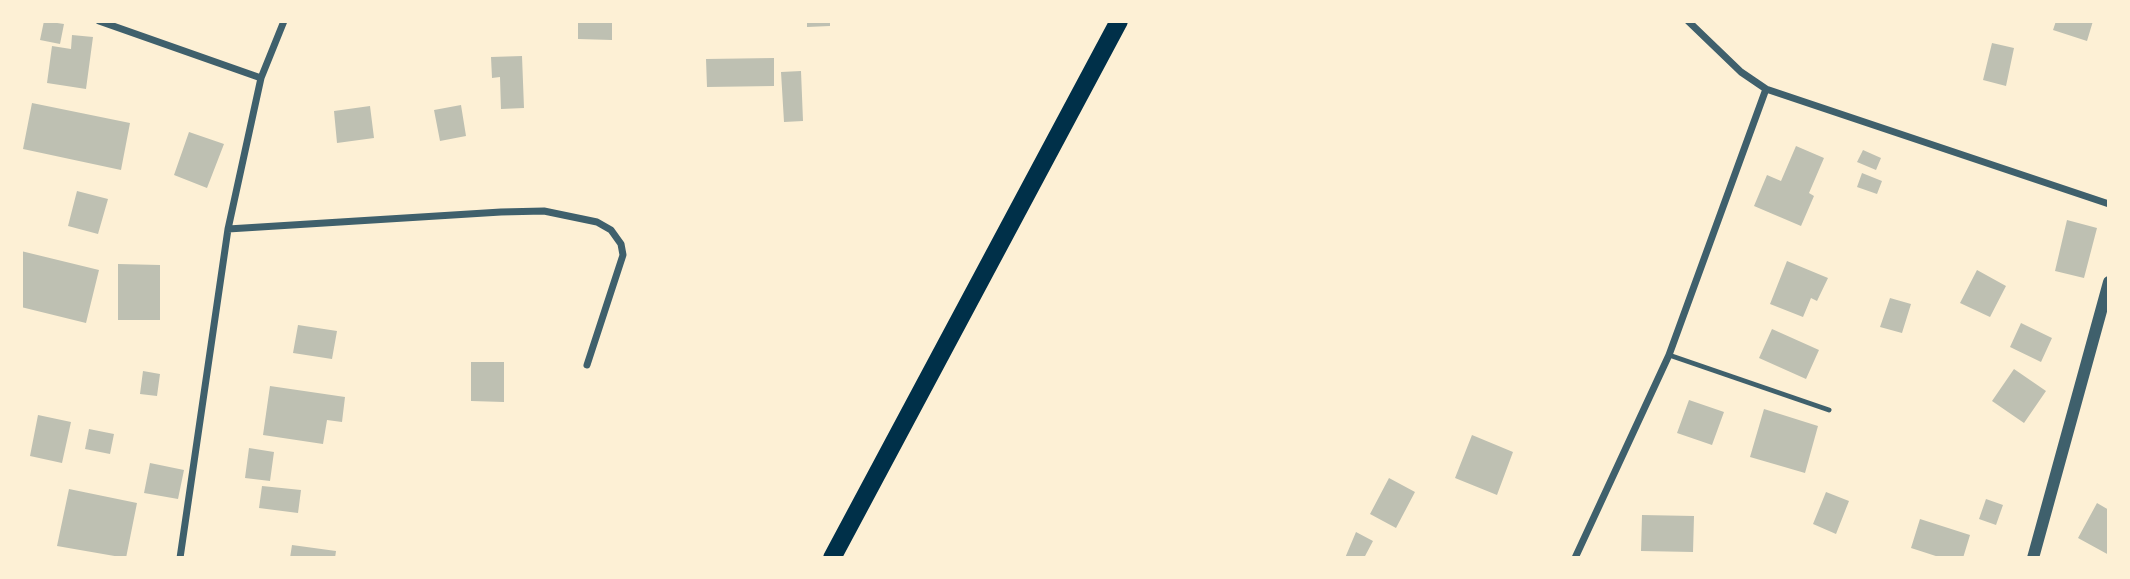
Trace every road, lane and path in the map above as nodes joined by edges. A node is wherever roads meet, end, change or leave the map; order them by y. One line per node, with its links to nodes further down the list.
1 (99, 21): 5 (street)
2 (284, 21): 5 (street)
3 (1119, 21): 14 (main road)
4 (1688, 21): 6 (street)
5 (261, 78): 8 (street)
6 (1766, 89): 7 (street); 10 (street)
7 (2109, 204)
8 (228, 229): 11 (street); 13 (street)
9 (2109, 282): 16 (street)
10 (1669, 355): 12 (lane); 15 (street)
11 (587, 365)
12 (1829, 410)
13 (180, 558)
14 (832, 558)
15 (1575, 558)
16 (2033, 558)

